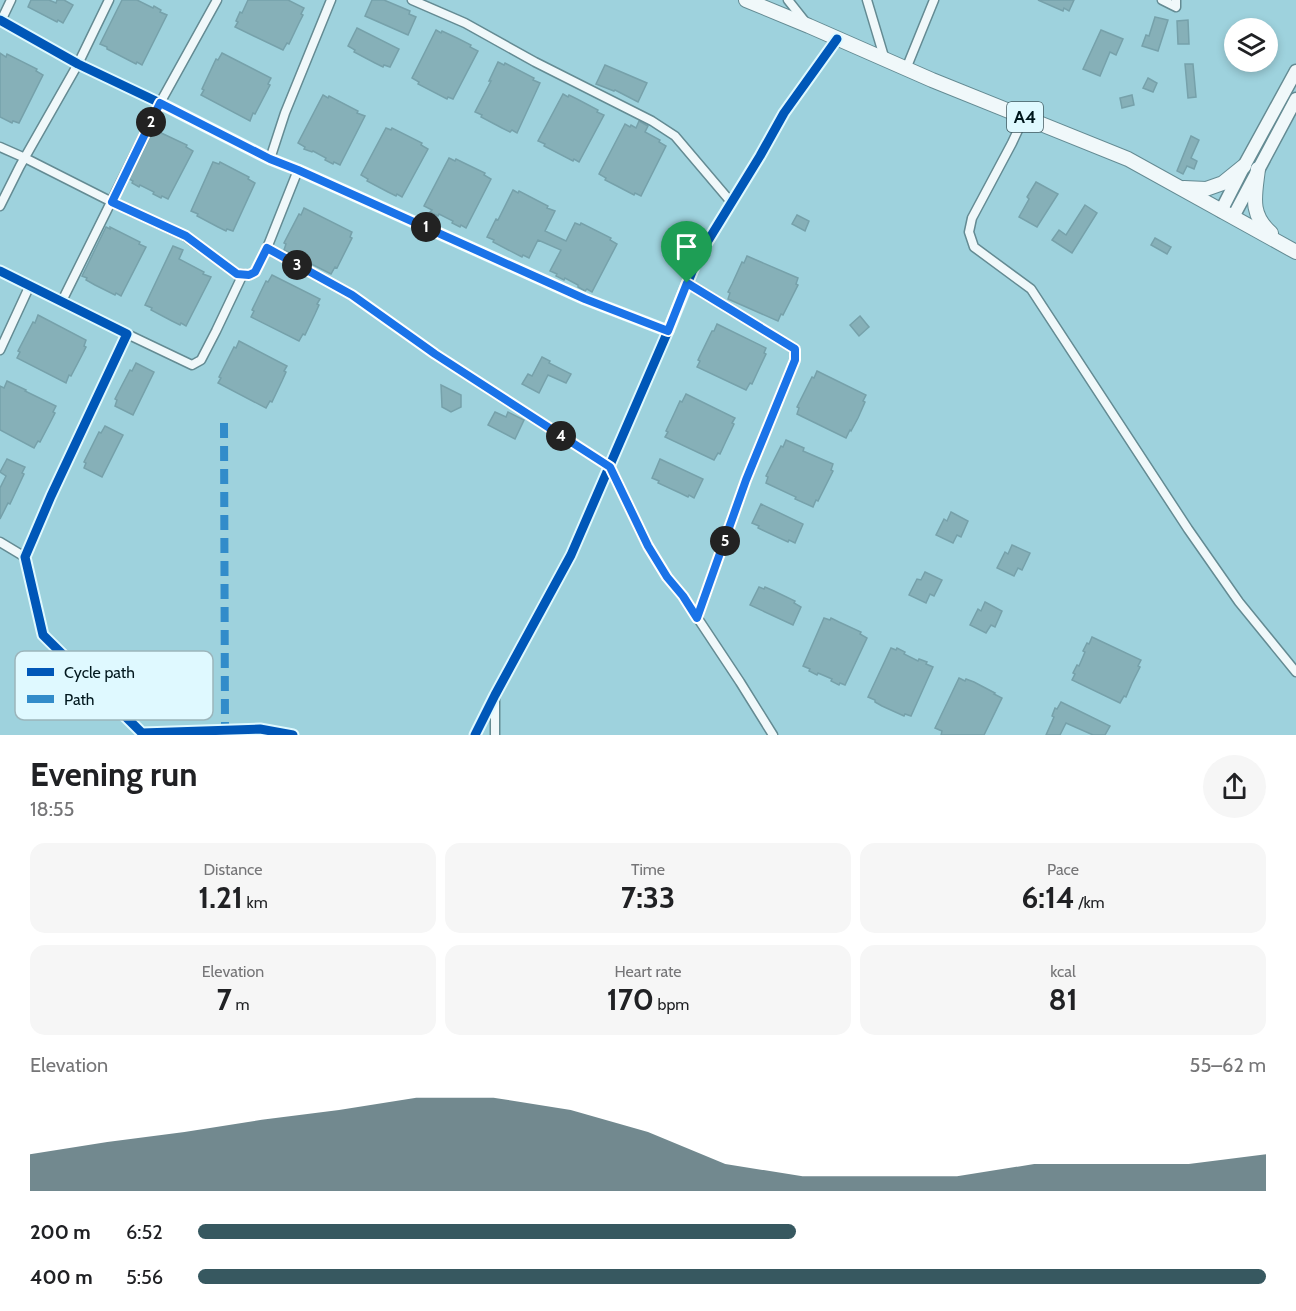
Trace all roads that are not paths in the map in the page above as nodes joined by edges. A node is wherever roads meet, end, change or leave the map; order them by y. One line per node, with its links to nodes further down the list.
1 (11, 0): 12 (street)
2 (109, 0): 16 (street)
3 (330, 0): 26 (street)
4 (412, 0): 31 (street)
5 (746, 0): 13 (highway, A4)
6 (788, 0): 13 (street)
7 (867, 0): 15 (street)
8 (934, 0): 17 (street)
9 (1162, 0): 10 (street)
10 (1176, 0)
11 (213, 1): 20 (street)
12 (1, 20): 16 (street)
13 (809, 26): 14 (highway, A4)
14 (837, 39): 15 (highway, A4); 31 (street)
15 (886, 61): 17 (highway, A4)
16 (78, 64): 20 (street); 25 (street)
17 (906, 69): 23 (highway, A4)
18 (1296, 71): 21 (main road)
19 (1296, 99): 22 (main road)
20 (160, 103): 26 (street); 30 (street)
21 (1277, 105): 22 (main road); 27 (main road)
22 (1289, 111): 27 (main road)
23 (1024, 117): 29 (highway, A4); 49 (street)
24 (0, 147): 25 (street)
25 (25, 158): 30 (street); 32 (street)
26 (270, 159): 28 (street)
27 (1251, 167): 29 (highway); 33 (main road); 35 (highway)
28 (298, 170): 34 (street); 41 (street)
29 (1181, 188): 33 (highway, A4)
30 (112, 202): 37 (street); 40 (street)
31 (731, 202): 38 (street)
32 (0, 206)
33 (1227, 214): 35 (highway, A4)
34 (267, 248): 37 (street); 44 (street)
35 (1290, 248)
36 (0, 271): 39 (street)
37 (243, 274): 42 (street)
38 (687, 283): 41 (street); 47 (street)
39 (30, 285): 40 (street); 43 (street)
40 (62, 301): 42 (street)
41 (668, 331): 44 (street)
42 (127, 334): 46 (street)
43 (0, 350)
44 (610, 467): 47 (street); 50 (street)
45 (0, 542): 46 (street)
46 (25, 556): 48 (street)
47 (697, 618): 55 (street)
48 (59, 651)
49 (1296, 672)
50 (495, 695): 53 (street); 54 (street)
51 (129, 720): 52 (street)
52 (292, 735)
53 (475, 735)
54 (495, 735)
55 (773, 735)

